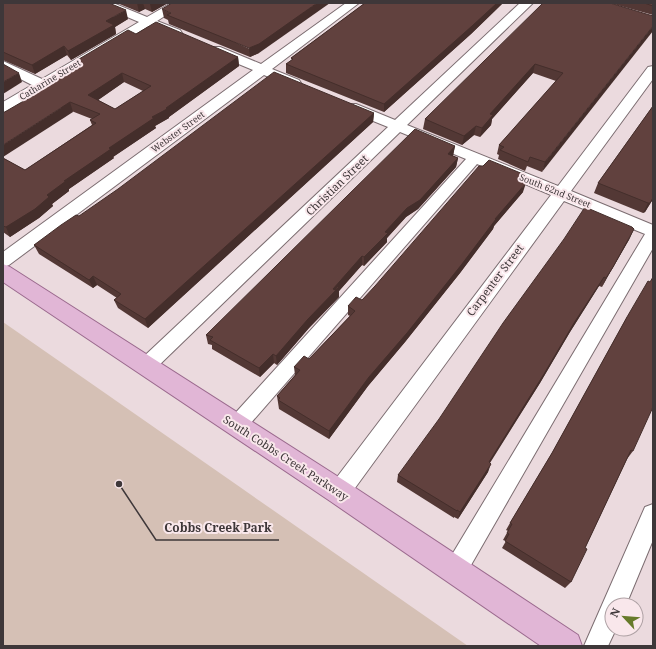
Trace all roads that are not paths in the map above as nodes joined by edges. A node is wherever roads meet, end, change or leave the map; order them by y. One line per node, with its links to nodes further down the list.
1 (103, 3): 5 (street)
2 (179, 3): 5 (street, Catharine Street)
3 (353, 3): 9 (street, Webster Street)
4 (527, 3): 15 (street, Christian Street)
5 (148, 21): 6 (street); 11 (street, Catharine Street)
6 (191, 40)
7 (205, 46): 9 (street)
8 (3, 65): 11 (street)
9 (262, 70): 12 (street); 20 (street, Webster Street)
10 (653, 70): 17 (street, Carpenter Street)
11 (43, 85): 14 (street, Catharine Street)
12 (306, 88)
13 (335, 100): 15 (street, South 62nd Street)
14 (3, 108)
15 (398, 126): 16 (street, South 62nd Street); 22 (street, Christian Street)
16 (475, 158): 17 (street, South 62nd Street); 23 (street)
17 (560, 193): 18 (street, South 62nd Street); 24 (street, Carpenter Street)
18 (653, 231)
19 (653, 234): 26 (street)
20 (3, 261)
21 (3, 272): 22 (main road, South Cobbs Creek Parkway)
22 (146, 366): 23 (main road, South Cobbs Creek Parkway)
23 (236, 426): 24 (main road, South Cobbs Creek Parkway)
24 (339, 492): 26 (main road, South Cobbs Creek Parkway)
25 (653, 514): 27 (street)
26 (456, 571): 29 (main road, South Cobbs Creek Parkway)
27 (617, 597)
28 (604, 628): 30 (street)
29 (567, 646)
30 (596, 646)

